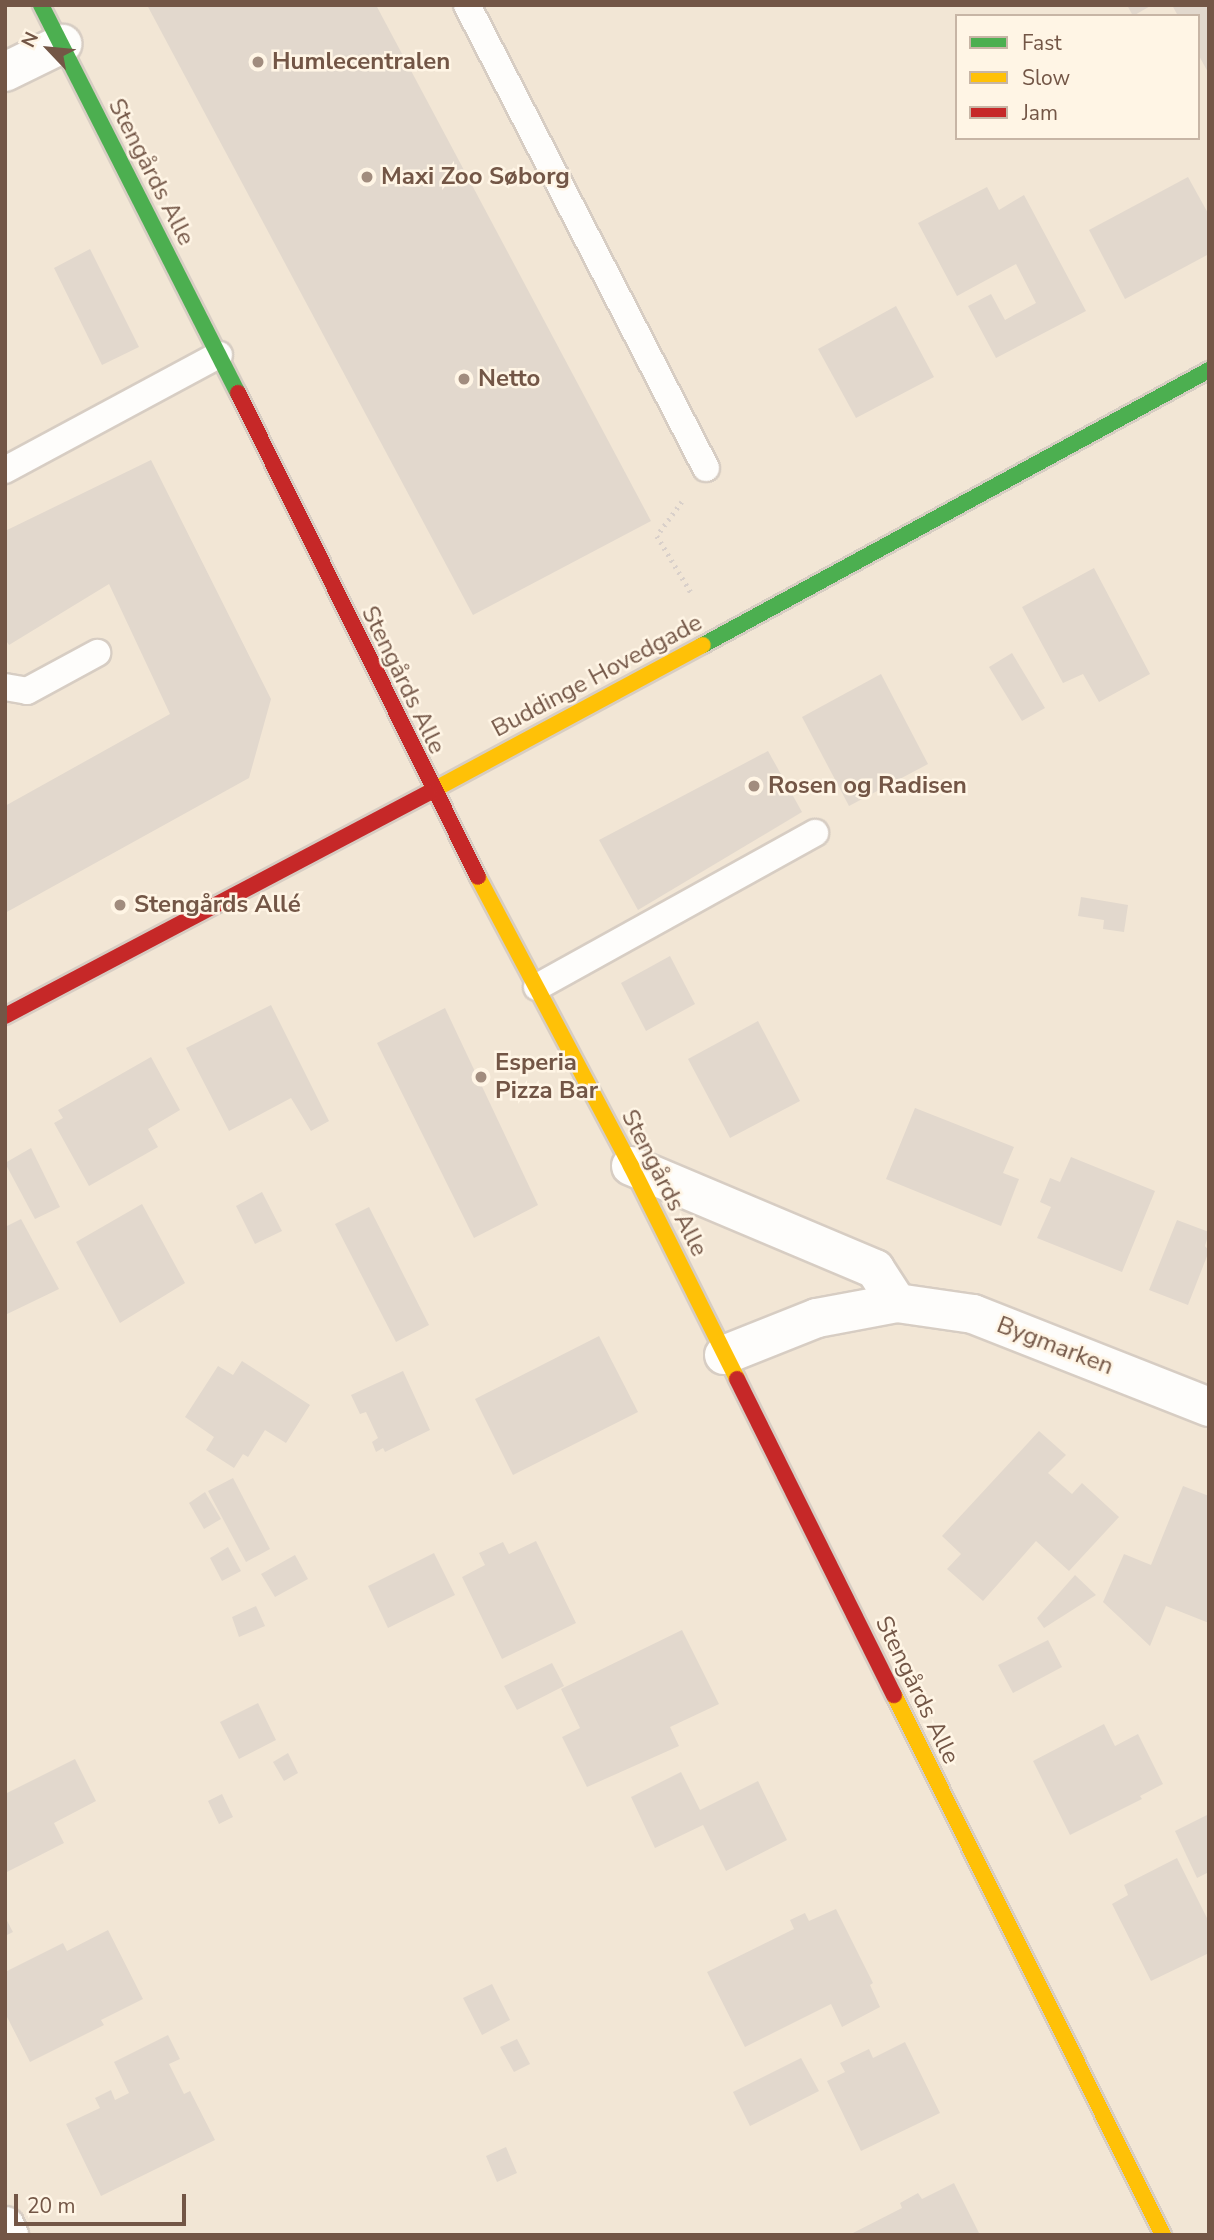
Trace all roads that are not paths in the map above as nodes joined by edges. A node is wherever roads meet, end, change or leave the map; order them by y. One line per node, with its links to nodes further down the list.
1 (41, 5): 3 (street, Stengårds Alle)
2 (467, 5): 7 (lane)
3 (61, 44): 4 (street); 5 (street, Stengårds Alle)
4 (5, 72)
5 (219, 355): 8 (lane); 11 (street, Stengårds Alle)
6 (1209, 370): 11 (street, Buddinge Hovedgade)
7 (706, 468)
8 (5, 470)
9 (97, 653): 10 (lane)
10 (5, 687)
11 (432, 791): 13 (street, Stengårds Alle); 14 (street, Buddinge Hovedgade)
12 (815, 833): 13 (lane)
13 (537, 987): 15 (street, Stengårds Alle)
14 (5, 1016)
15 (631, 1166): 16 (street); 17 (street, Stengårds Alle)
16 (897, 1303): 17 (street, Bygmarken); 18 (street, Bygmarken)
17 (724, 1354): 21 (street, Stengårds Alle)
18 (1209, 1407)
19 (5, 2227): 20 (street)
20 (9, 2235)
21 (1163, 2235)

